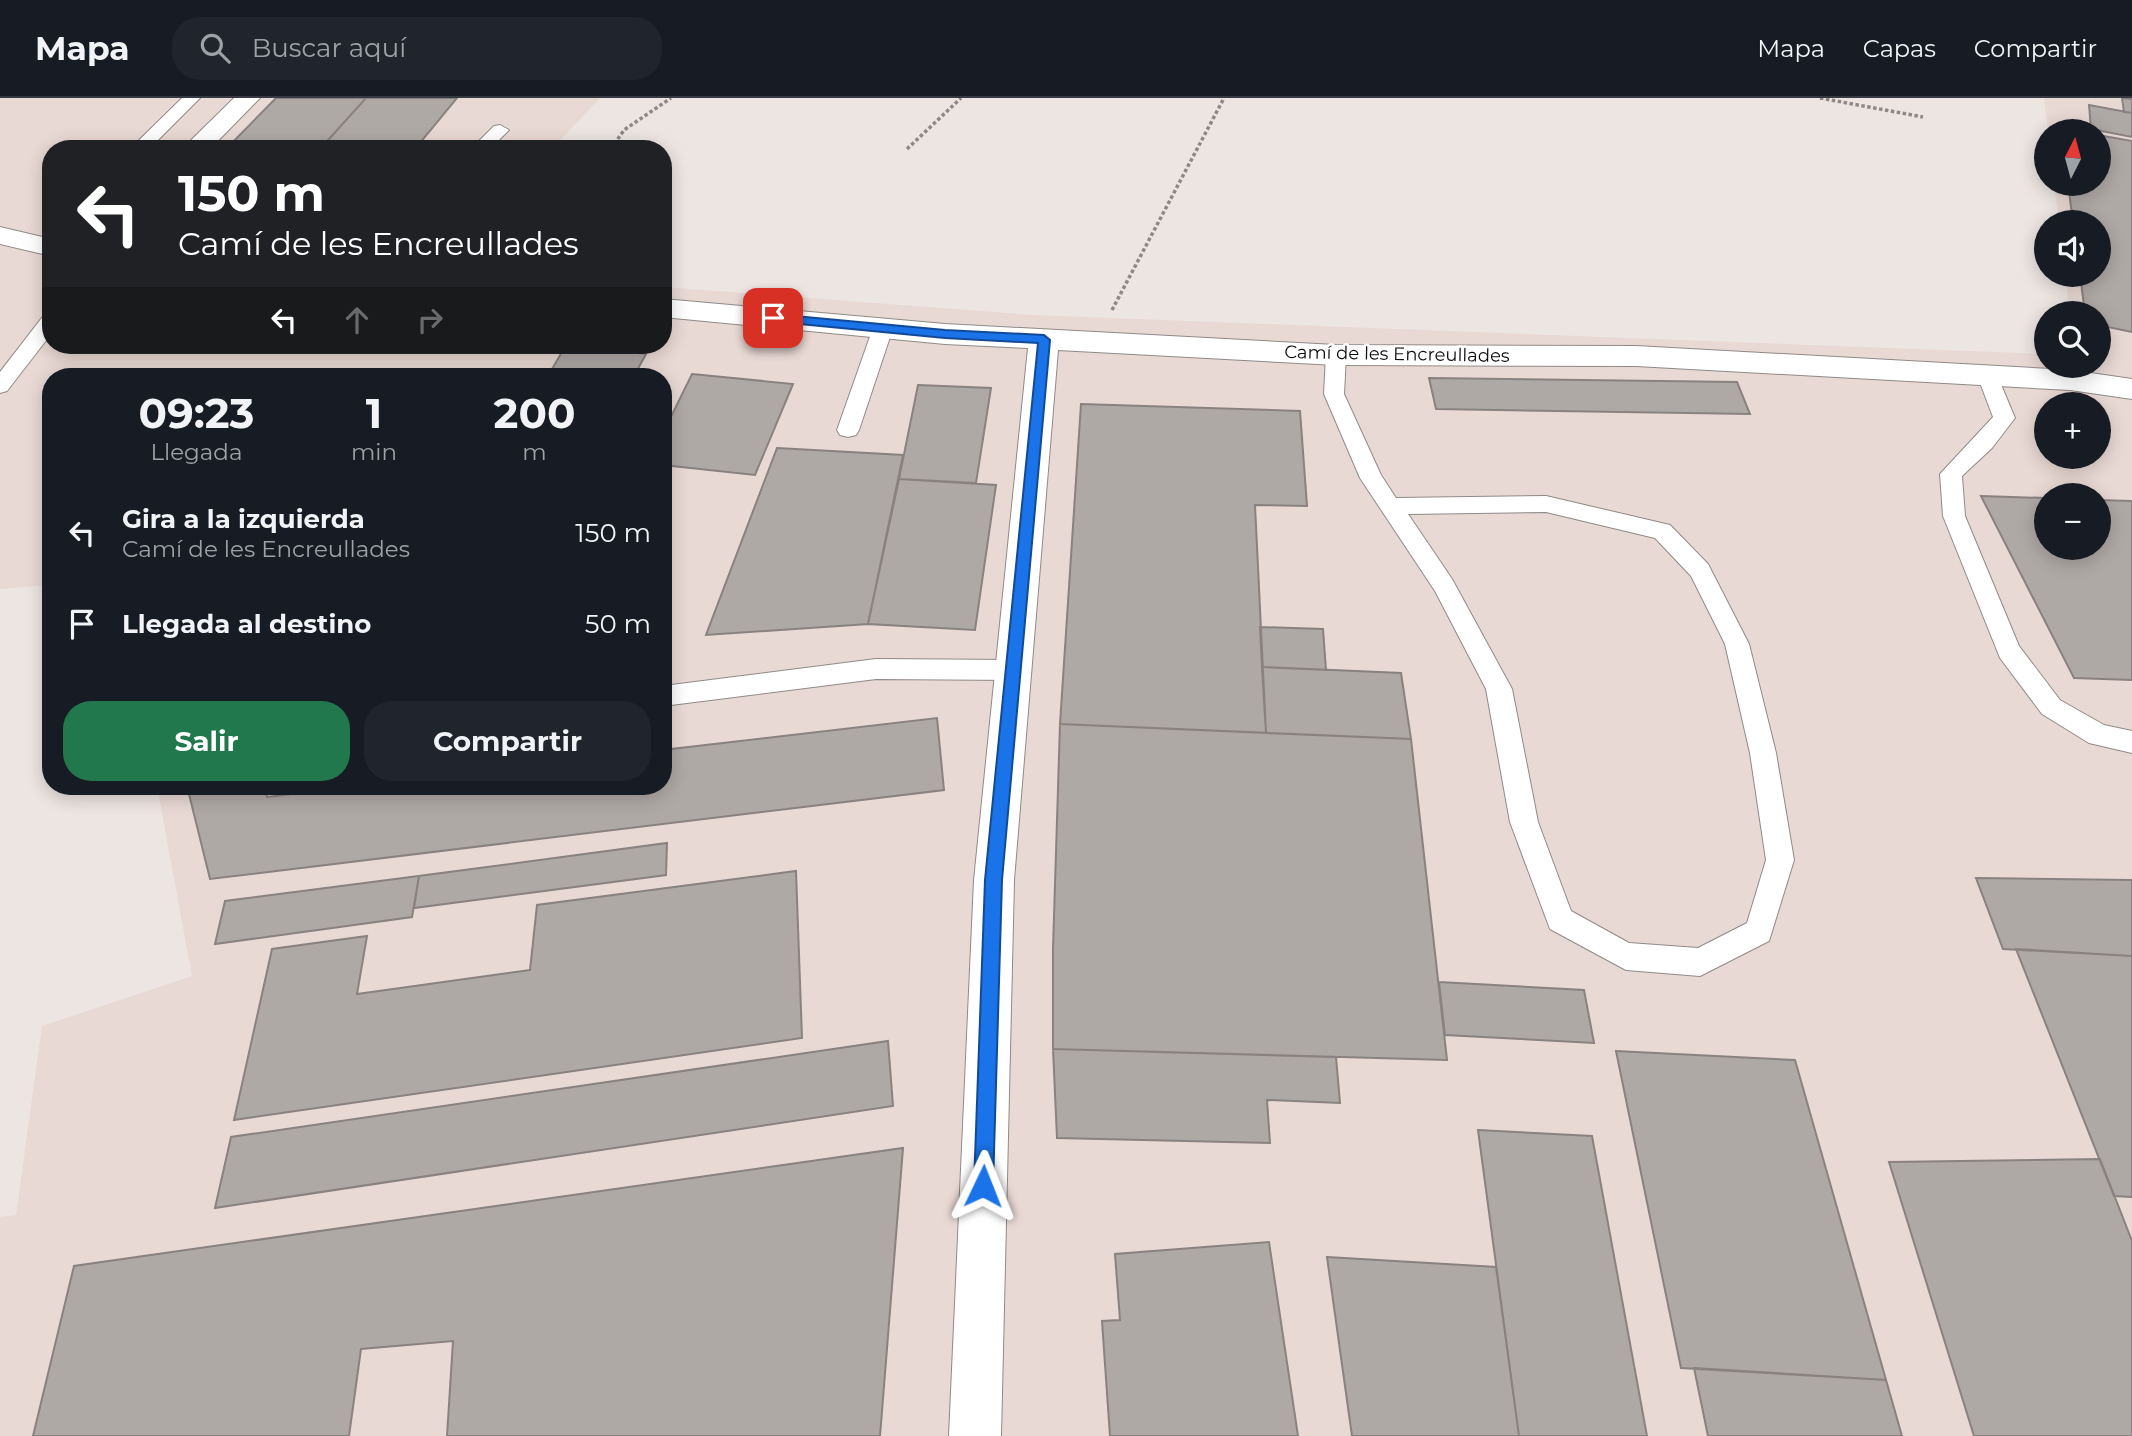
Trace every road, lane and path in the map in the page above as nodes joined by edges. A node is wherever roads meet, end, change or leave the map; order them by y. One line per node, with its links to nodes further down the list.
1 (192, 98): 9 (lane)
2 (247, 98): 10 (street)
3 (671, 98): 12 (path)
4 (961, 98): 13 (path)
5 (1224, 98): 20 (path)
6 (1820, 98): 7 (path)
7 (1923, 117)
8 (500, 130): 11 (lane)
9 (148, 140)
10 (204, 140)
11 (489, 140)
12 (617, 140)
13 (908, 149)
14 (4, 238): 15 (street)
15 (42, 246)
16 (672, 309): 17 (street, Camí de les Encreullades)
17 (883, 328): 19 (street, Camí de les Encreullades); 25 (lane)
18 (42, 332): 23 (lane)
19 (1044, 340): 20 (street, Camí de les Encreullades); 27 (street)
20 (1097, 342): 21 (street, Camí de les Encreullades)
21 (1336, 355): 22 (street, Camí de les Encreullades); 26 (lane)
22 (1987, 374): 24 (street, Camí de les Encreullades); 29 (lane)
23 (0, 386)
24 (2132, 389)
25 (848, 430)
26 (1390, 506): 26 (lane)
27 (1013, 670): 28 (lane); 30 (street)
28 (672, 695)
29 (2132, 742)
30 (975, 1436)

